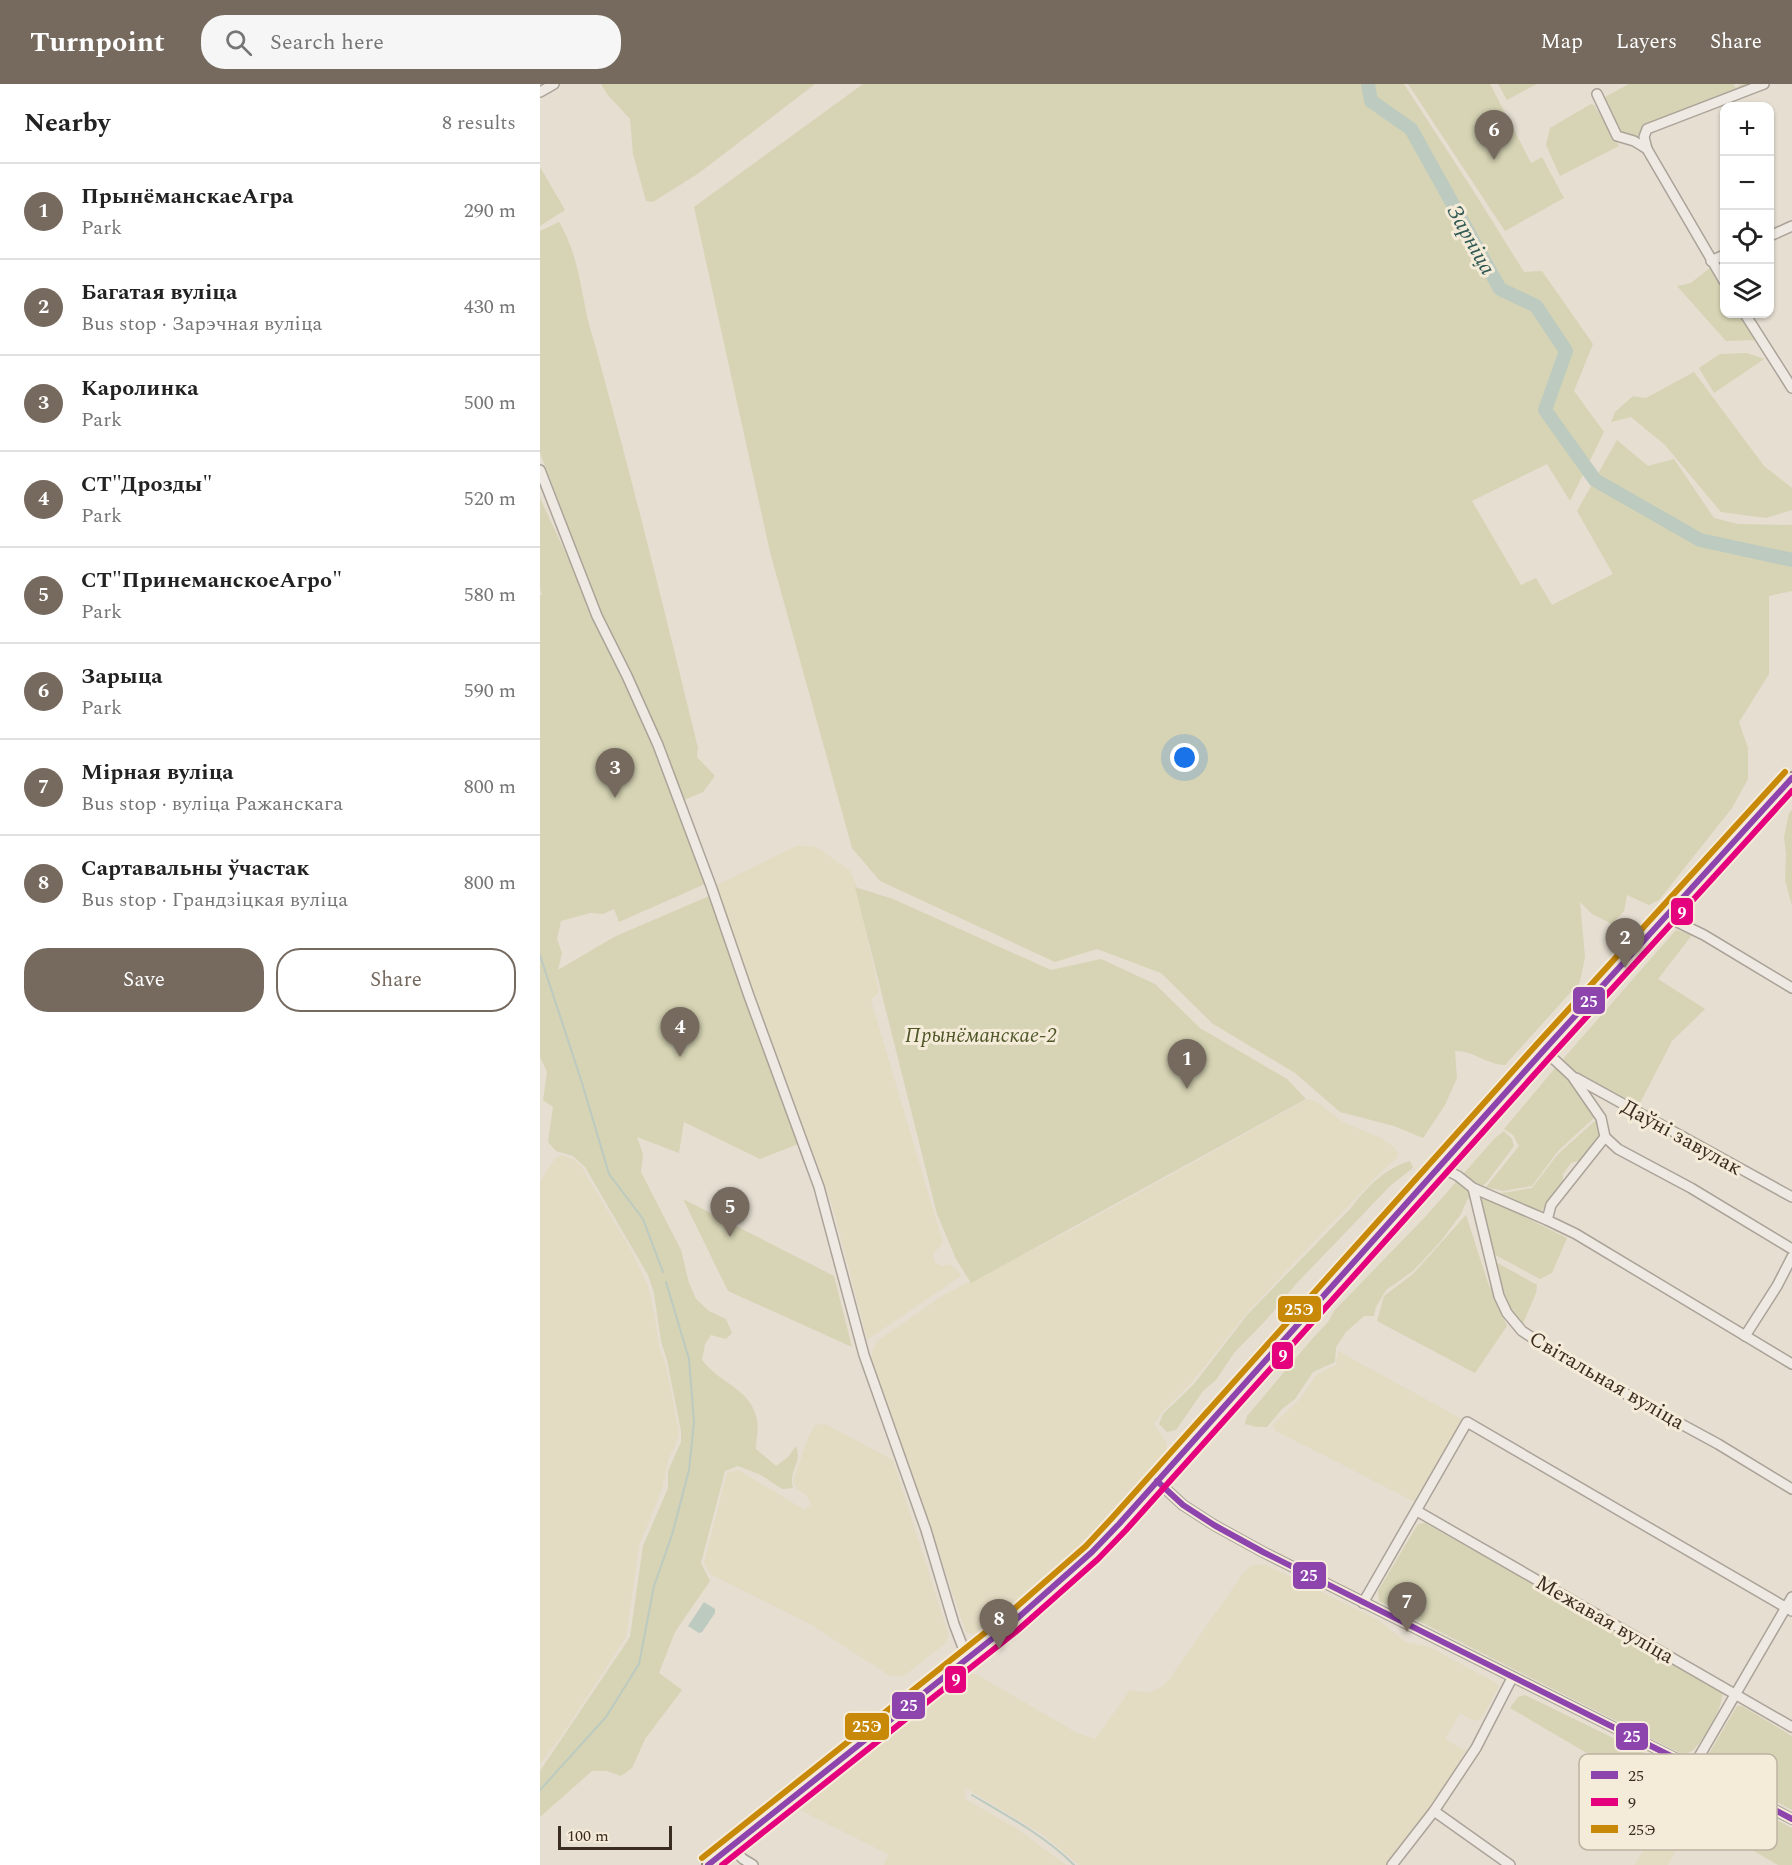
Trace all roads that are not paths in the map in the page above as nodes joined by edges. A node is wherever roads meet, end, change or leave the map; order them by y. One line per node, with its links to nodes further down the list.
1 (554, 84): 3 (street)
2 (1764, 84): 5 (street)
3 (540, 92)
4 (1597, 94): 5 (street)
5 (1647, 149): 9 (street)
6 (1792, 226): 7 (street)
7 (1774, 234)
8 (1720, 257): 9 (street)
9 (1711, 261): 10 (street)
10 (1720, 274)
11 (1748, 318): 12 (street)
12 (1789, 376): 13 (street)
13 (1792, 388)
14 (540, 470): 35 (street)
15 (1792, 778): 16 (main road)
16 (1665, 916): 17 (street); 18 (main road)
17 (1792, 988)
18 (1544, 1050): 19 (street); 21 (main road)
19 (1572, 1076): 20 (street); 23 (street, Даўні завулак)
20 (1605, 1137): 24 (street); 25 (street)
21 (1440, 1167): 22 (street); 29 (main road)
22 (1473, 1188): 24 (street); 30 (street, Світальная вуліца)
23 (1792, 1197)
24 (1547, 1220): 27 (street)
25 (1792, 1249)
26 (1792, 1257): 27 (street)
27 (1745, 1336): 28 (street)
28 (1792, 1364)
29 (1157, 1481): 33 (street); 35 (main road)
30 (1792, 1489)
31 (1418, 1511): 33 (street); 34 (street); 37 (street, Межавая вуліца)
32 (1792, 1597): 34 (street)
33 (1363, 1603): 36 (street)
34 (1789, 1609): 37 (street)
35 (967, 1659): 44 (main road)
36 (1512, 1678): 39 (street); 41 (street)
37 (1736, 1694): 38 (street, Межавая вуліца); 40 (street)
38 (1792, 1727)
39 (1667, 1754)
40 (1701, 1754)
41 (1434, 1811): 47 (street); 48 (street)
42 (1777, 1811): 43 (street)
43 (1792, 1819)
44 (731, 1847): 45 (main road); 46 (street)
45 (708, 1865)
46 (753, 1865)
47 (1392, 1865)
48 (1510, 1865)

